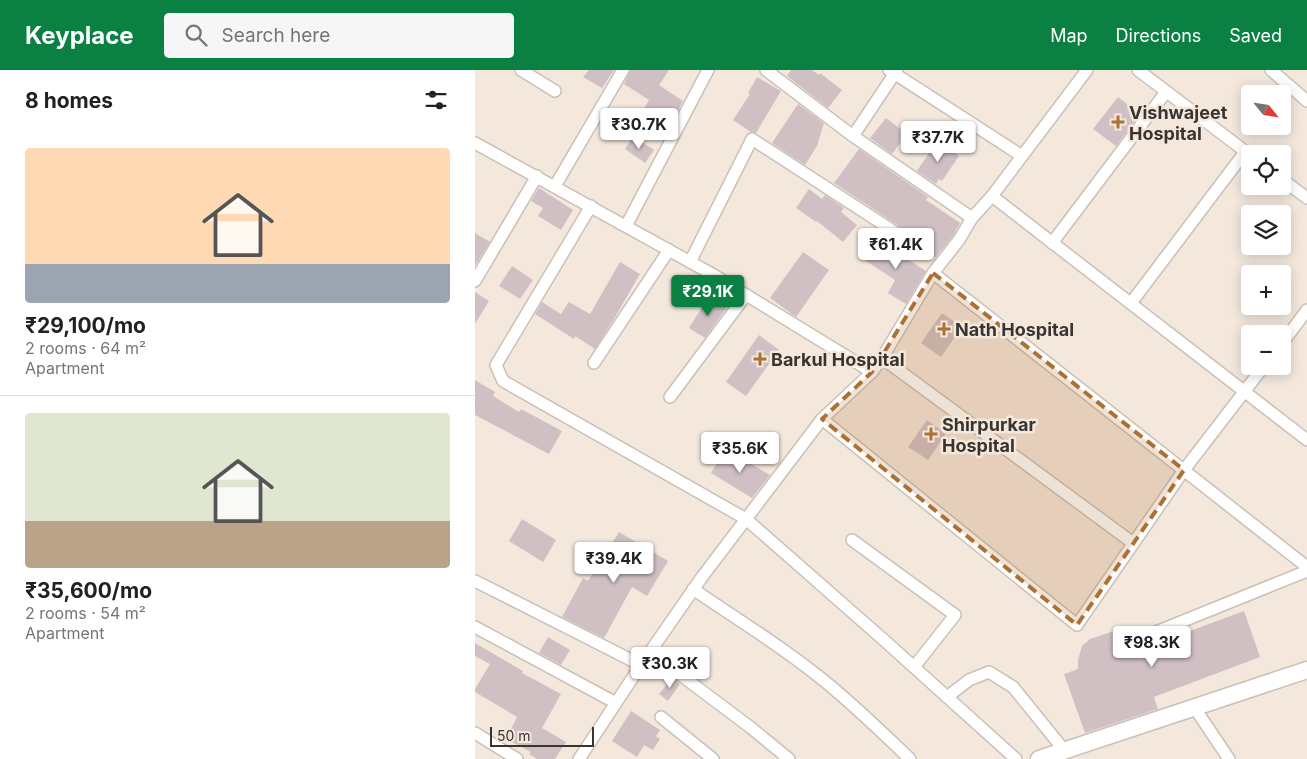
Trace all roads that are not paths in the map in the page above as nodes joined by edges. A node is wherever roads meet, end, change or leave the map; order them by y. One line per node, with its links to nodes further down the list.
1 (521, 70): 9 (street)
2 (623, 70): 18 (street)
3 (708, 70): 24 (street)
4 (766, 70): 12 (street)
5 (1138, 70): 10 (street)
6 (1271, 70): 11 (street)
7 (893, 71): 12 (street); 15 (street)
8 (1085, 71): 15 (street)
9 (555, 91)
10 (1166, 92): 14 (street); 26 (street)
11 (1307, 102)
12 (853, 136): 23 (street)
13 (475, 143): 17 (street)
14 (1241, 148)
15 (1022, 156): 20 (street)
16 (1241, 162): 32 (street)
17 (537, 176): 18 (street); 30 (street)
18 (555, 186): 22 (street)
19 (1291, 186): 21 (street)
20 (991, 196): 23 (street); 26 (street)
21 (1307, 198)
22 (591, 206): 24 (street); 44 (street)
23 (972, 218): 29 (street)
24 (626, 226): 27 (street)
25 (904, 238): 28 (street)
26 (1052, 243): 32 (street)
27 (669, 250): 28 (street); 36 (street)
28 (690, 262): 31 (street)
29 (933, 273): 35 (street); 43 (street)
30 (475, 281)
31 (746, 295): 37 (street); 40 (street)
32 (1131, 303): 39 (street)
33 (1307, 310): 34 (street)
34 (1291, 331)
35 (882, 358): 37 (street); 46 (street)
36 (594, 363)
37 (872, 372): 41 (street)
38 (1257, 375): 39 (street)
39 (1245, 390): 42 (street); 43 (street)
40 (670, 397)
41 (822, 419): 44 (street); 46 (street)
42 (1307, 440)
43 (1184, 470): 46 (street); 47 (street)
44 (745, 519): 50 (street); 55 (street)
45 (852, 540): 55 (street)
46 (1133, 543)
47 (1307, 567)
48 (1307, 572): 52 (street)
49 (475, 581): 54 (street)
50 (693, 589): 53 (street); 67 (street)
51 (475, 627): 58 (street)
52 (1151, 634)
53 (650, 652): 54 (street); 66 (street)
54 (641, 665): 58 (street)
55 (915, 667): 57 (street)
56 (1307, 670): 59 (main road)
57 (947, 697): 62 (street); 68 (street)
58 (616, 703): 64 (street)
59 (1194, 707): 62 (main road); 70 (street)
60 (661, 717): 65 (street)
61 (475, 733): 63 (street)
62 (1063, 750): 69 (main road)
63 (517, 759)
64 (579, 759)
65 (713, 759)
66 (789, 759)
67 (910, 759)
68 (1016, 759)
69 (1039, 759)
70 (1229, 759)

